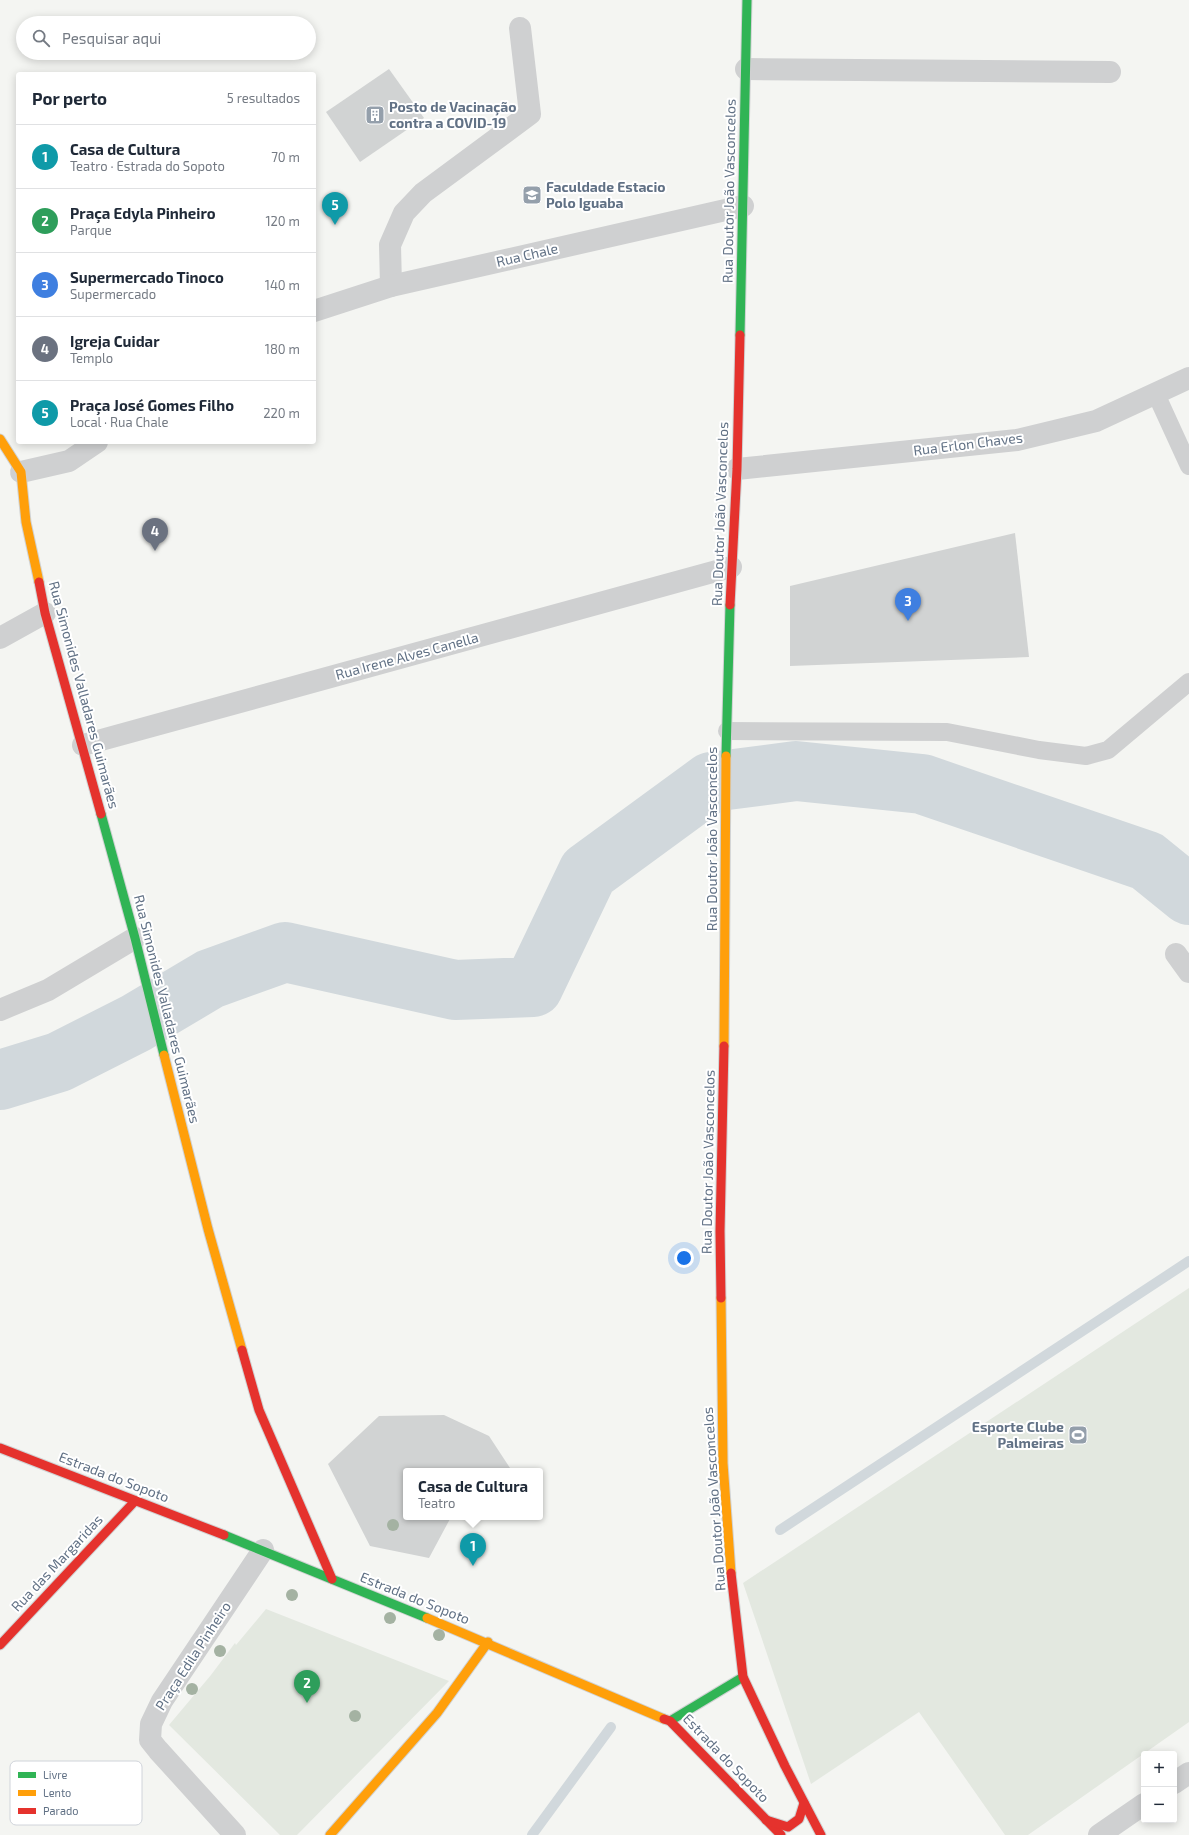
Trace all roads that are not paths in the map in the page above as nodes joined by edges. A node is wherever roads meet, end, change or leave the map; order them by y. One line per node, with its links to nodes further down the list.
1 (746, 0): 3 (street, Rua Doutor João Vasconcelos)
2 (520, 28): 6 (street)
3 (746, 69): 4 (street); 5 (street, Rua Doutor João Vasconcelos)
4 (1110, 72)
5 (743, 206): 6 (street, Rua Chale); 13 (street, Rua Doutor João Vasconcelos)
6 (391, 286): 7 (street, Rua Chale)
7 (316, 310)
8 (1189, 378): 9 (street, Rua Erlon Chaves)
9 (1156, 394): 12 (lane); 13 (street, Rua Erlon Chaves)
10 (0, 439): 14 (street, Rua Simonides Valladares Guimarães)
11 (94, 444): 14 (street)
12 (1189, 466)
13 (737, 469): 15 (street, Rua Doutor João Vasconcelos)
14 (22, 472): 16 (street, Rua Simonides Valladares Guimarães)
15 (730, 567): 19 (street, Rua Doutor João Vasconcelos); 20 (street, Rua Irene Alves Canella)
16 (45, 613): 17 (street); 20 (street, Rua Simonides Valladares Guimarães)
17 (0, 638)
18 (1189, 682): 19 (lane)
19 (727, 737): 31 (street, Rua Doutor João Vasconcelos)
20 (83, 745): 21 (street, Rua Simonides Valladares Guimarães)
21 (135, 938): 24 (street); 28 (street, Rua Simonides Valladares Guimarães)
22 (1176, 954): 23 (street)
23 (1189, 972)
24 (0, 1010)
25 (0, 1448): 26 (street, Estrada do Sopoto)
26 (135, 1501): 27 (street, Estrada do Sopoto); 30 (street, Rua das Margaridas)
27 (263, 1550): 28 (street, Estrada do Sopoto); 38 (street, Praça Edila Pinheiro)
28 (332, 1580): 29 (street, Estrada do Sopoto)
29 (488, 1642): 32 (street, Estrada do Sopoto); 39 (street)
30 (0, 1645)
31 (743, 1677): 32 (street); 35 (street, Rua Doutor João Vasconcelos)
32 (670, 1721): 37 (street, Estrada do Sopoto)
33 (1189, 1773): 34 (street)
34 (1177, 1782)
35 (804, 1803): 37 (street); 41 (street, Rua Doutor João Vasconcelos)
36 (1141, 1806): 42 (street)
37 (766, 1820): 40 (street, Estrada do Sopoto)
38 (235, 1835)
39 (330, 1835)
40 (781, 1835)
41 (821, 1835)
42 (1099, 1835)

